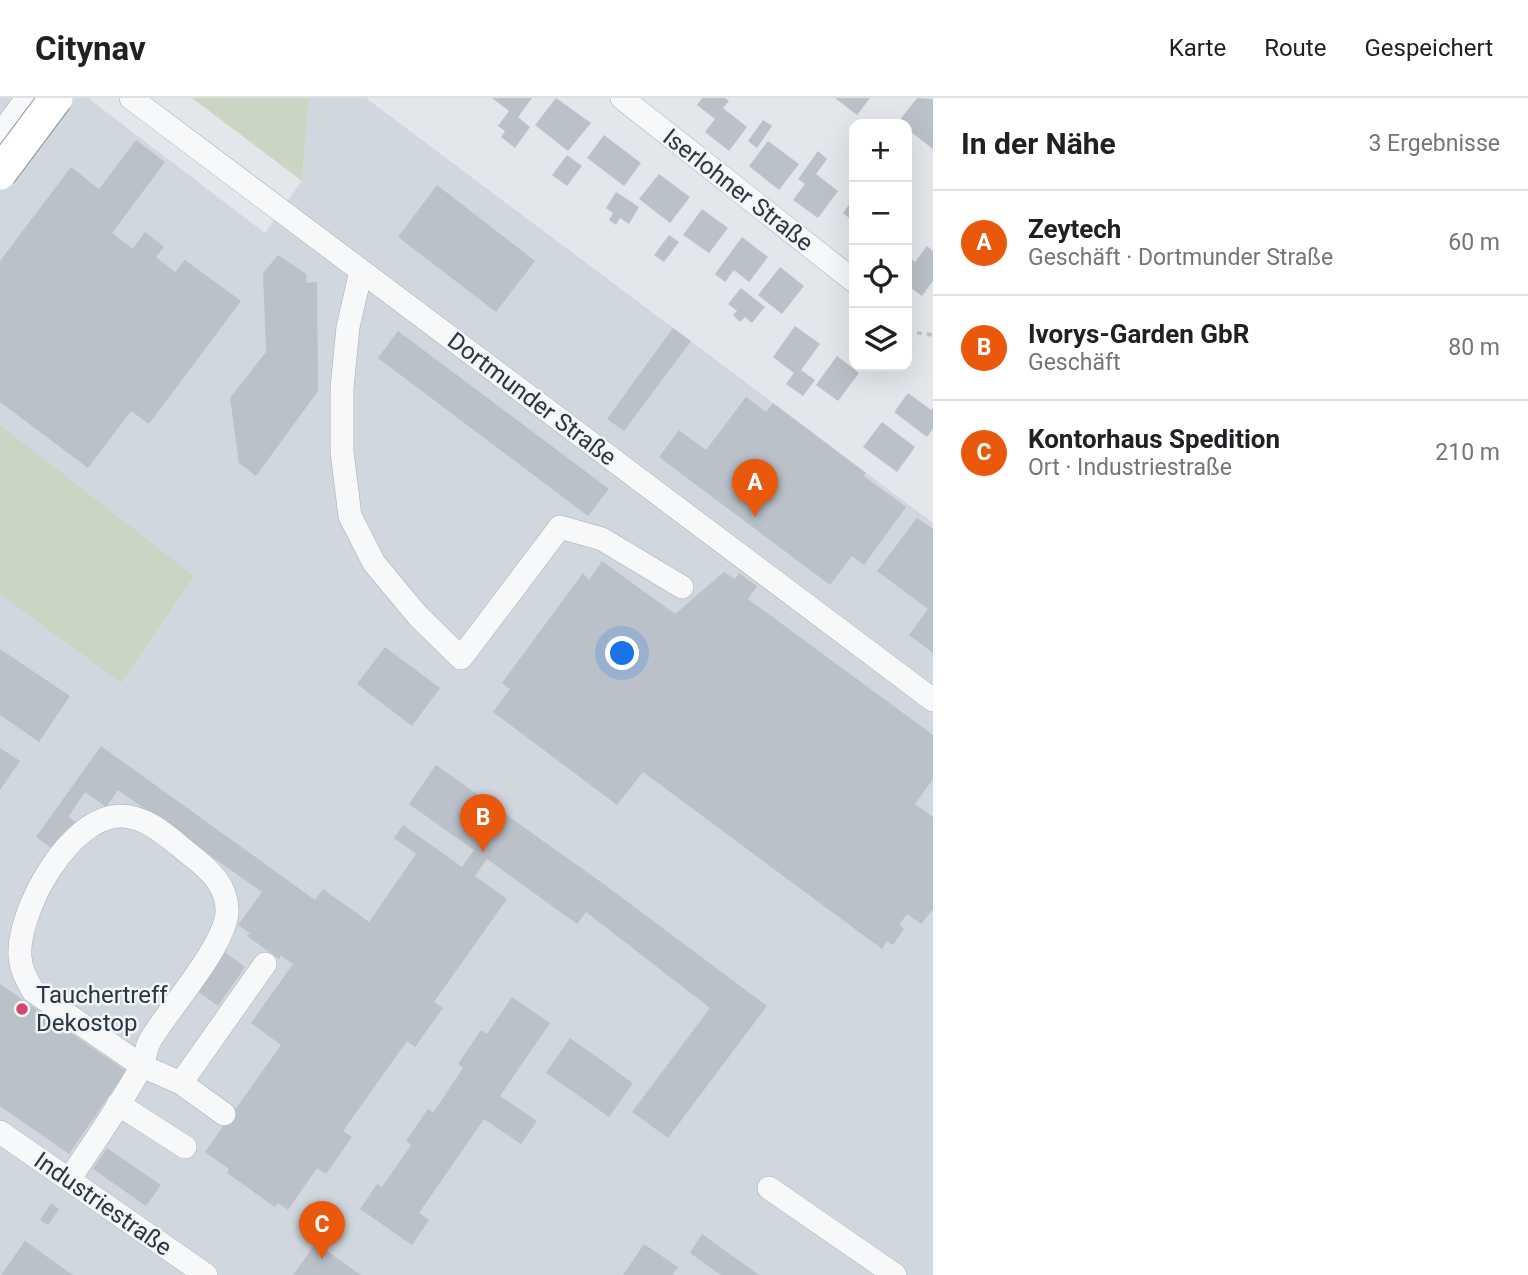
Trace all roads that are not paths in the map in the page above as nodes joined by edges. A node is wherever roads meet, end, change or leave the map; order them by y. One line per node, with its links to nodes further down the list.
1 (27, 98): 5 (street)
2 (55, 98): 6 (highway, bridge)
3 (131, 98): 7 (street, Dortmunder Straße)
4 (622, 98): 8 (street, Iserlohner Straße)
5 (0, 135)
6 (0, 173)
7 (361, 271): 9 (street); 10 (street, Dortmunder Straße)
8 (849, 277)
9 (682, 587)
10 (933, 700)
11 (265, 964): 13 (street)
12 (142, 1066): 12 (street); 13 (street); 14 (street)
13 (181, 1083): 15 (street)
14 (118, 1104): 17 (street); 18 (street)
15 (224, 1114)
16 (0, 1132): 18 (street, Industriestraße)
17 (185, 1147)
18 (69, 1180): 20 (street, Industriestraße)
19 (769, 1188): 21 (street)
20 (206, 1275)
21 (895, 1275)

